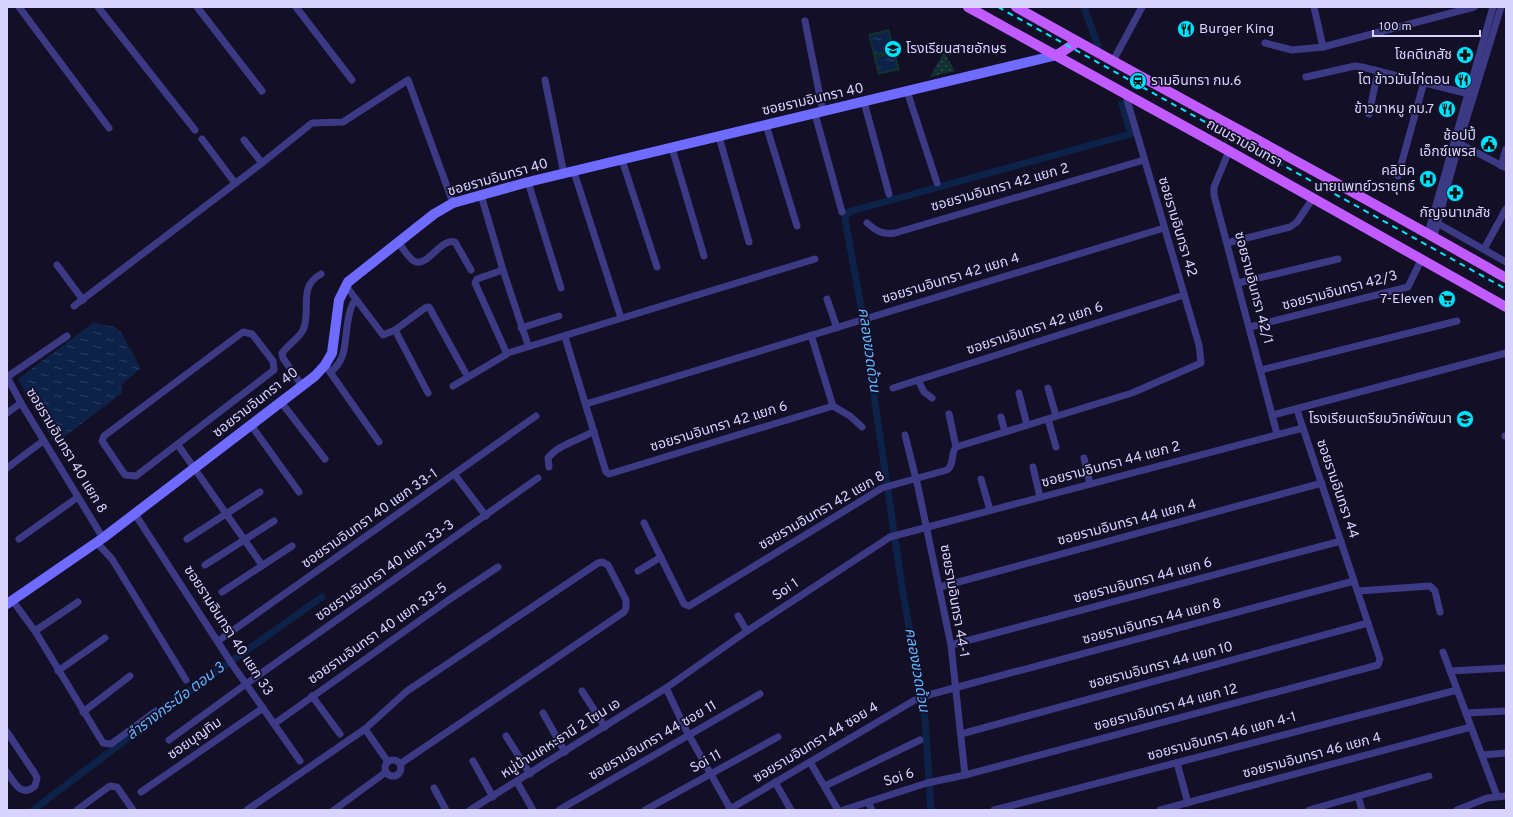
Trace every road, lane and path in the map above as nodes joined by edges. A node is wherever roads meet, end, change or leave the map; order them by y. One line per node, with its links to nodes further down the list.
1 (19, 7): 31 (street)
2 (98, 7): 32 (street)
3 (197, 7): 23 (street)
4 (296, 7): 20 (street)
5 (968, 7): 16 (main road, ถนนรามอินทรา)
6 (1016, 7): 13 (main road, ถนนรามอินทรา)
7 (1142, 7): 17 (street)
8 (1314, 7): 15 (street)
9 (1474, 7): 15 (street)
10 (1493, 7): 26 (street)
11 (1501, 7): 36 (street)
12 (805, 21): 28 (street)
13 (1077, 42): 16 (main road); 17 (main road, ถนนรามอินทรา)
14 (1265, 43): 15 (street)
15 (1323, 47)
16 (1057, 56): 24 (street, ซอยรามอินทรา 40); 25 (main road, ถนนรามอินทรา)
17 (1113, 61): 59 (main road, ถนนรามอินทรา)
18 (1378, 71): 19 (street); 22 (street); 29 (street)
19 (1306, 77)
20 (352, 80)
21 (545, 80): 44 (street)
22 (1424, 82): 26 (street); 45 (street)
23 (262, 91)
24 (908, 91): 27 (street, ซอยรามอินทรา 40); 48 (street)
25 (1125, 93): 39 (main road, ถนนรามอินทรา); 41 (street, ซอยรามอินทรา 42)
26 (1469, 94): 36 (street)
27 (864, 102): 28 (street, ซอยรามอินทรา 40); 50 (street)
28 (819, 113): 30 (street, ซอยรามอินทรา 40); 54 (street)
29 (1369, 114)
30 (766, 125): 33 (street, ซอยรามอินทรา 40); 57 (street)
31 (109, 128)
32 (195, 130)
33 (719, 137): 37 (street, ซอยรามอินทรา 40); 60 (street)
34 (202, 139): 47 (street)
35 (244, 140): 42 (street)
36 (1457, 142): 43 (street); 56 (street); 59 (street)
37 (672, 148): 40 (street, ซอยรามอินทรา 40); 64 (street)
38 (1506, 150): 43 (street)
39 (1230, 151): 51 (main road, ถนนรามอินทรา); 62 (street, ซอยรามอินทรา 42/1)
40 (622, 160): 44 (street, ซอยรามอินทรา 40); 70 (street)
41 (1144, 160): 55 (street, ซอยรามอินทรา 42 แยก 2); 58 (street, ซอยรามอินทรา 42)
42 (262, 163): 47 (street); 52 (street)
43 (1504, 167)
44 (569, 173): 46 (street, ซอยรามอินทรา 40); 85 (street)
45 (1398, 176)
46 (528, 182): 49 (street, ซอยรามอินทรา 40); 77 (street)
47 (235, 183): 80 (street)
48 (937, 183)
49 (481, 194): 52 (street, ซอยรามอินทรา 40); 72 (street)
50 (889, 194)
51 (1313, 198): 62 (street); 67 (main road, ถนนรามอินทรา)
52 (453, 203): 61 (street, ซอยรามอินทรา 40)
53 (1506, 209): 63 (street)
54 (842, 212)
55 (867, 223)
56 (1437, 223): 59 (street); 63 (street)
57 (797, 226)
58 (1164, 228): 78 (street, ซอยรามอินทรา 42); 89 (street, ซอยรามอินทรา 42 แยก 4)
59 (1431, 235): 74 (main road, ถนนรามอินทรา)
60 (750, 242)
61 (398, 243): 71 (street); 76 (street, ซอยรามอินทรา 40)
62 (1227, 243): 75 (street, ซอยรามอินทรา 42/1)
63 (1484, 250): 68 (street)
64 (704, 256)
65 (815, 259): 85 (street)
66 (1338, 259): 75 (street)
67 (1422, 260): 83 (main road, ถนนรามอินทรา); 87 (street, ซอยรามอินทรา 42/3)
68 (1506, 262)
69 (57, 265): 80 (street)
70 (657, 267)
71 (471, 270)
72 (503, 270): 88 (street); 103 (street)
73 (321, 274): 102 (street)
74 (1506, 278)
75 (1238, 283): 87 (street, ซอยรามอินทรา 42/1)
76 (346, 286): 81 (street); 97 (street, ซอยรามอินทรา 40)
77 (561, 288)
78 (1184, 295): 101 (street, ซอยรามอินทรา 42 แยก 6); 118 (street, ซอยรามอินทรา 42)
79 (827, 299): 89 (street)
80 (84, 300): 82 (street)
81 (356, 300): 90 (street); 97 (street)
82 (74, 306)
83 (1506, 307)
84 (559, 316): 88 (street)
85 (621, 318): 92 (street)
86 (1457, 321): 98 (street)
87 (1250, 327): 98 (street, ซอยรามอินทรา 42/1)
88 (521, 328): 94 (street)
89 (837, 328): 93 (street, ซอยรามอินทรา 42 แยก 4)
90 (394, 330): 99 (street); 106 (street)
91 (67, 336): 100 (street)
92 (565, 336): 95 (street); 111 (street)
93 (811, 336): 111 (street, ซอยรามอินทรา 42 แยก 4); 112 (street)
94 (527, 342)
95 (511, 352)
96 (1506, 353): 113 (street)
97 (328, 369): 102 (street, ซอยรามอินทรา 40); 130 (street)
98 (1261, 370): 116 (street, ซอยรามอินทรา 42/1)
99 (465, 372)
100 (7, 377): 110 (street, ซอยรามอินทรา 40 แยก 8)
101 (918, 380): 104 (street, ซอยรามอินทรา 42 แยก 6); 108 (street)
102 (302, 386): 109 (street, ซอยรามอินทรา 40)
103 (453, 386)
104 (893, 388)
105 (1048, 388): 118 (street)
106 (428, 393)
107 (1019, 393): 122 (street)
108 (932, 398)
109 (281, 402): 121 (street, ซอยรามอินทรา 40); 135 (street)
110 (20, 403): 114 (street); 129 (street, ซอยรามอินทรา 40 แยก 8)
111 (586, 404): 125 (street)
112 (833, 406): 123 (street); 125 (street, ซอยรามอินทรา 42 แยก 6)
113 (1296, 410): 116 (street); 124 (street, ซอยรามอินทรา 44)
114 (7, 413)
115 (949, 414): 132 (street, ซอยรามอินทรา 42 แยก 8)
116 (1273, 415): 127 (street, ซอยรามอินทรา 42/1)
117 (536, 416): 140 (street, ซอยรามอินทรา 40 แยก 33-1)
118 (1056, 416): 120 (street)
119 (1001, 417): 126 (street)
120 (1048, 419): 122 (street); 133 (street)
121 (251, 425): 139 (street, ซอยรามอินทรา 40); 147 (street)
122 (1027, 425): 126 (street)
123 (862, 427)
124 (1303, 428): 127 (street, ซอยรามอินทรา 44 แยก 2); 145 (street, ซอยรามอินทรา 44)
125 (594, 431): 136 (street)
126 (1005, 432): 132 (street)
127 (1277, 434): 144 (street, ซอยรามอินทรา 44 แยก 2)
128 (905, 435): 142 (street, ซอยรามอินทรา 44-1)
129 (43, 441): 138 (street); 148 (street, ซอยรามอินทรา 40 แยก 8)
130 (379, 442)
131 (178, 445): 131 (street); 139 (street)
132 (956, 447): 142 (street, ซอยรามอินทรา 42 แยก 8)
133 (1056, 447)
134 (1084, 458): 144 (street)
135 (325, 459)
136 (549, 467)
137 (1032, 467): 149 (street)
138 (7, 468)
139 (193, 469): 151 (street, ซอยรามอินทรา 40); 152 (street)
140 (455, 474): 153 (street); 180 (street, ซอยรามอินทรา 40 แยก 33-1)
141 (538, 478): 153 (street, ซอยรามอินทรา 40 แยก 33-3)
142 (916, 478): 156 (street, ซอยรามอินทรา 44-1); 163 (street, ซอยรามอินทรา 42 แยก 8)
143 (982, 479): 150 (street)
144 (1090, 484): 149 (street, ซอยรามอินทรา 44 แยก 2)
145 (1322, 484): 161 (street, ซอยรามอินทรา 44); 169 (street, ซอยรามอินทรา 44 แยก 4)
146 (260, 492): 152 (street)
147 (299, 492)
148 (78, 497): 157 (street); 159 (street, ซอยรามอินทรา 40 แยก 8)
149 (1040, 497): 150 (street, ซอยรามอินทรา 44 แยก 2)
150 (990, 510): 156 (street, ซอยรามอินทรา 44 แยก 2)
151 (135, 514): 159 (street, ซอยรามอินทรา 40); 180 (street, ซอยรามอินทรา 40 แยก 33)
152 (225, 515): 158 (street); 160 (street)
153 (486, 516): 189 (street, ซอยรามอินทรา 40 แยก 33-3)
154 (274, 521): 160 (street)
155 (644, 523): 163 (street)
156 (927, 527): 169 (street, ซอยรามอินทรา 44-1); 177 (street, Soi 1)
157 (19, 539)
158 (187, 539)
159 (100, 540): 172 (street, ซอยรามอินทรา 40); 188 (street, ซอยรามอินทรา 40 แยก 8)
160 (244, 540): 164 (street); 165 (street)
161 (1341, 541): 168 (street, ซอยรามอินทรา 44); 181 (street, ซอยรามอินทรา 44 แยก 6)
162 (292, 546): 165 (street)
163 (661, 557): 167 (street)
164 (205, 565)
165 (262, 565): 171 (street)
166 (498, 567): 196 (street, ซอยรามอินทรา 40 แยก 33-5)
167 (638, 571)
168 (1354, 581): 170 (street, ซอยรามอินทรา 44); 191 (street, ซอยรามอินทรา 44 แยก 8)
169 (940, 587): 181 (street, ซอยรามอินทรา 44-1)
170 (1358, 591): 174 (street); 176 (street, ซอยรามอินทรา 44)
171 (222, 592)
172 (10, 602): 178 (street)
173 (78, 602): 178 (street)
174 (1440, 612)
175 (738, 616): 177 (street)
176 (1368, 623): 183 (street, ซอยรามอินทรา 44); 209 (street, ซอยรามอินทรา 44 แยก 10)
177 (747, 631): 190 (street, Soi 1)
178 (35, 632): 185 (street)
179 (105, 638): 185 (street)
180 (218, 641): 189 (street, ซอยรามอินทรา 40 แยก 33)
181 (951, 645): 191 (street, ซอยรามอินทรา 44-1)
182 (1443, 652): 186 (street)
183 (1374, 666): 228 (street, ซอยรามอินทรา 44 แยก 12)
184 (1506, 668): 186 (street)
185 (58, 671): 200 (street)
186 (1450, 671): 192 (street)
187 (130, 676): 200 (street)
188 (186, 680)
189 (246, 684): 197 (street, ซอยรามอินทรา 40 แยก 33); 213 (street, ซอยรามอินทรา 40 แยก 33-3)
190 (666, 688): 204 (street, หมู่บ้านเคหะธานี 2 โซน เอ); 210 (street)
191 (955, 688): 195 (street, ซอยรามอินทรา 44 แยก 8); 209 (street, ซอยรามอินทรา 44-1)
192 (1457, 690): 202 (street); 222 (street, ซอยรามอินทรา 46 แยก 4-1)
193 (582, 691): 204 (street)
194 (760, 694): 210 (street, ซอยรามอินทรา 44 ซอย 11)
195 (932, 694): 221 (street, ซอยรามอินทรา 44 ซอย 4)
196 (312, 696): 203 (street, ซอยรามอินทรา 40 แยก 33-5); 208 (street)
197 (263, 708): 203 (street, ซอยรามอินทรา 40 แยก 33); 234 (street, ซอยบุญทิม)
198 (156, 711): 200 (street)
199 (1506, 711): 202 (street)
200 (82, 712)
201 (543, 713): 215 (street)
202 (1466, 713): 205 (street)
203 (274, 724): 218 (street, ซอยรามอินทรา 40 แยก 33)
204 (605, 727): 215 (street, หมู่บ้านเคหะธานี 2 โซน เอ)
205 (1471, 727): 217 (street); 240 (street, ซอยรามอินทรา 46 แยก 4)
206 (365, 729): 220 (street); 223 (street); 244 (street)
207 (7, 732): 224 (street)
208 (340, 734)
209 (961, 734): 228 (street, ซอยรามอินทรา 44-1)
210 (689, 735): 227 (street); 249 (street, ซอยรามอินทรา 44 ซอย 11)
211 (506, 736): 226 (street)
212 (778, 737): 227 (street, Soi 11)
213 (169, 740)
214 (920, 740): 232 (street)
215 (565, 752): 226 (street, หมู่บ้านเคหะธานี 2 โซน เอ)
216 (1506, 753): 217 (street)
217 (1482, 755): 236 (street)
218 (300, 761)
219 (473, 761): 238 (street)
220 (388, 762): 223 (street); 225 (street)
221 (810, 762): 231 (street, ซอยรามอินทรา 44 ซอย 4); 232 (street)
222 (1177, 763): 240 (street); 255 (street, ซอยรามอินทรา 46 แยก 4-1)
223 (400, 764): 225 (street)
224 (7, 772)
225 (386, 772): 245 (street)
226 (530, 774): 230 (street, หมู่บ้านเคหะธานี 2 โซน เอ)
227 (711, 774): 241 (street); 250 (street, Soi 11)
228 (965, 775): 239 (street, Soi 6)
229 (1429, 776): 235 (street)
230 (517, 782): 238 (street, หมู่บ้านเคหะธานี 2 โซน เอ); 248 (street)
231 (775, 782): 241 (street, ซอยรามอินทรา 44 ซอย 4); 251 (street)
232 (825, 786): 252 (street)
233 (434, 788): 246 (street)
234 (141, 792)
235 (1358, 796): 257 (street); 258 (street)
236 (1497, 796): 237 (street); 259 (street)
237 (1506, 796)
238 (493, 797): 247 (street, หมู่บ้านเคหะธานี 2 โซน เอ)
239 (868, 802): 253 (street, Soi 6); 254 (street)
240 (1188, 803): 256 (street, ซอยรามอินทรา 46 แยก 4)
241 (730, 809)
242 (77, 810): 243 (street)
243 (133, 810)
244 (247, 810)
245 (334, 810)
246 (446, 810)
247 (470, 810)
248 (533, 810)
249 (560, 810)
250 (646, 810)
251 (791, 810)
252 (838, 810)
253 (843, 810)
254 (872, 810)
255 (994, 810)
256 (1160, 810)
257 (1310, 810)
258 (1362, 810)
259 (1457, 810)

